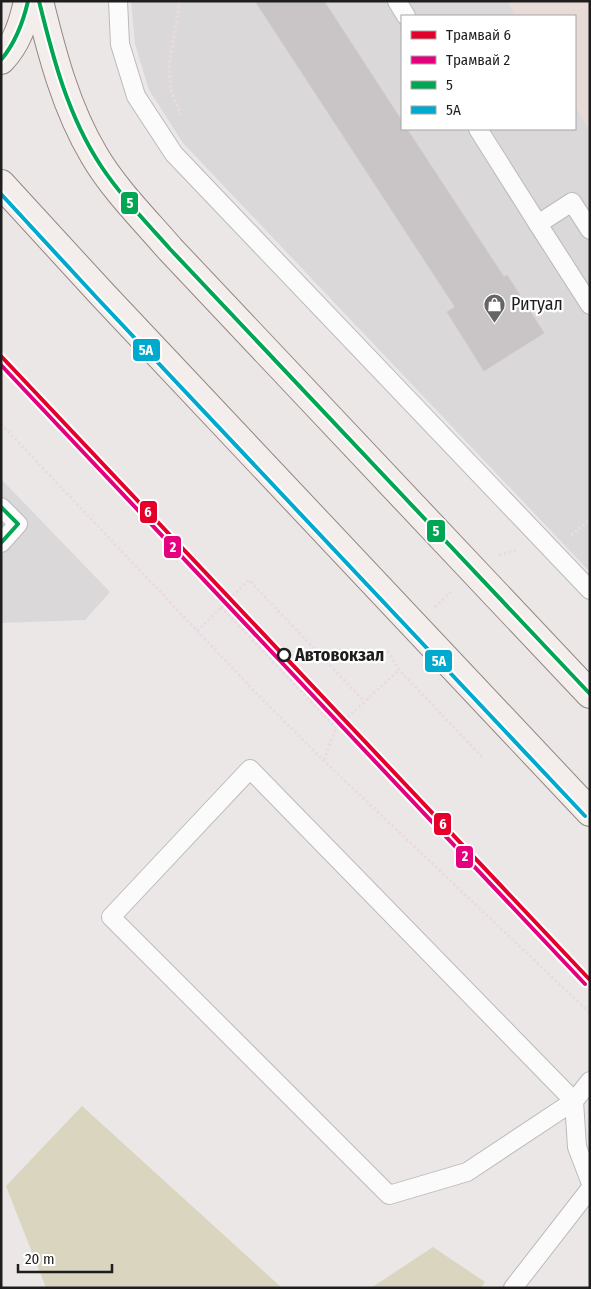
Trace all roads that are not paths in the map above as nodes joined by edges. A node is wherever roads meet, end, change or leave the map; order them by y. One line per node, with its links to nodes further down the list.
1 (28, 1): 6 (main road)
2 (39, 1): 15 (main road)
3 (118, 1): 14 (lane)
4 (397, 1): 5 (lane)
5 (405, 15)
6 (1, 60)
7 (479, 130): 9 (lane)
8 (1, 184): 16 (main road)
9 (538, 224): 10 (lane); 11 (lane)
10 (590, 230)
11 (590, 305)
12 (1, 507): 13 (lane)
13 (1, 543)
14 (586, 581)
15 (590, 694)
16 (590, 812)
17 (590, 1081): 18 (lane)
18 (582, 1099): 18 (lane); 19 (lane)
19 (590, 1181)
20 (590, 1189): 21 (lane)
21 (513, 1288)

